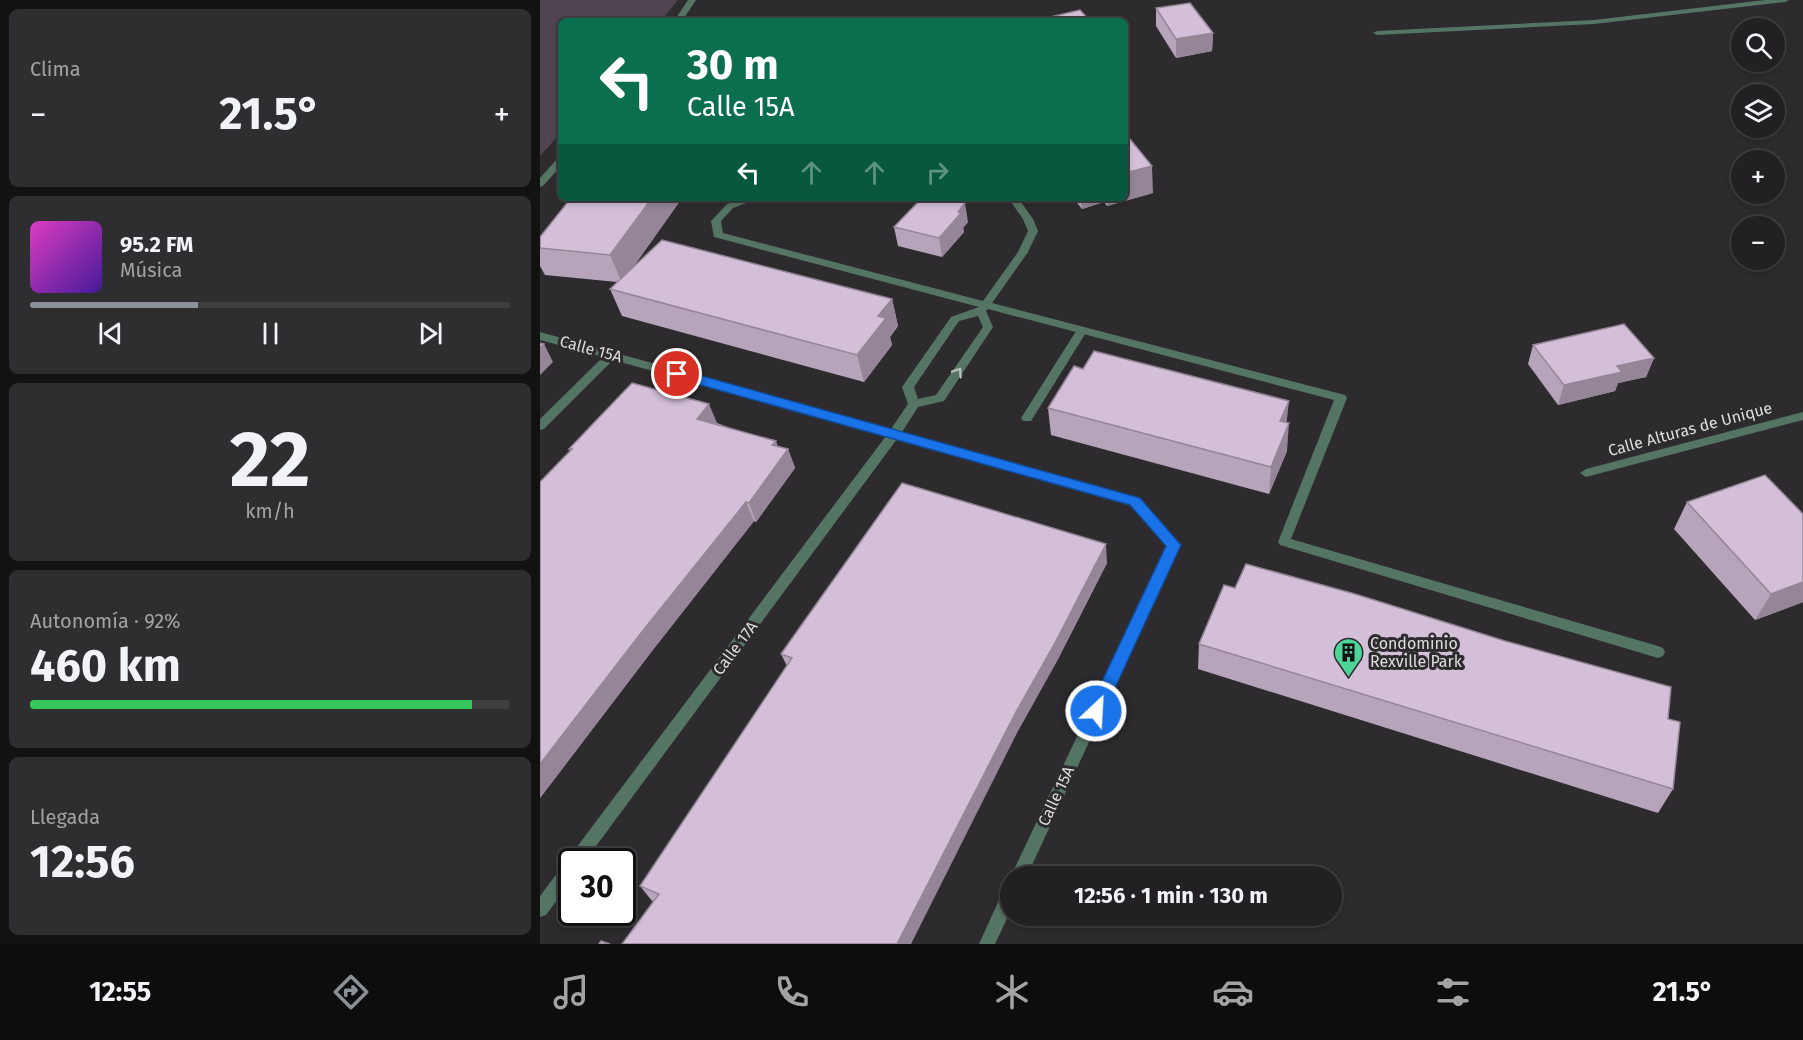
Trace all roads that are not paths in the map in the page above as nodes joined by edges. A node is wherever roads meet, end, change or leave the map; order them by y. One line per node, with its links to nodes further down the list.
1 (692, 0): 3 (street)
2 (1785, 0): 4 (street)
3 (680, 18)
4 (1377, 33)
5 (558, 163): 6 (street)
6 (540, 184)
7 (746, 201): 9 (street)
8 (1015, 201): 9 (street)
9 (983, 308): 10 (street); 13 (street); 13 (street, one-way to 9)
10 (1082, 331): 15 (street); 19 (street)
11 (540, 336): 12 (street, Calle 15A)
12 (612, 355): 16 (street); 17 (street, Calle 15A)
13 (914, 404): 17 (street, Calle 17A)
14 (1803, 416): 18 (street, Calle Alturas de Unique)
15 (1027, 418)
16 (540, 426)
17 (894, 436): 20 (street, Calle 17A); 21 (street, Calle 15A)
18 (1586, 473)
19 (1658, 652)
20 (586, 848)
21 (1023, 866)
22 (558, 885): 23 (street)
23 (540, 909)
24 (1000, 916): 25 (street)
25 (987, 944)

